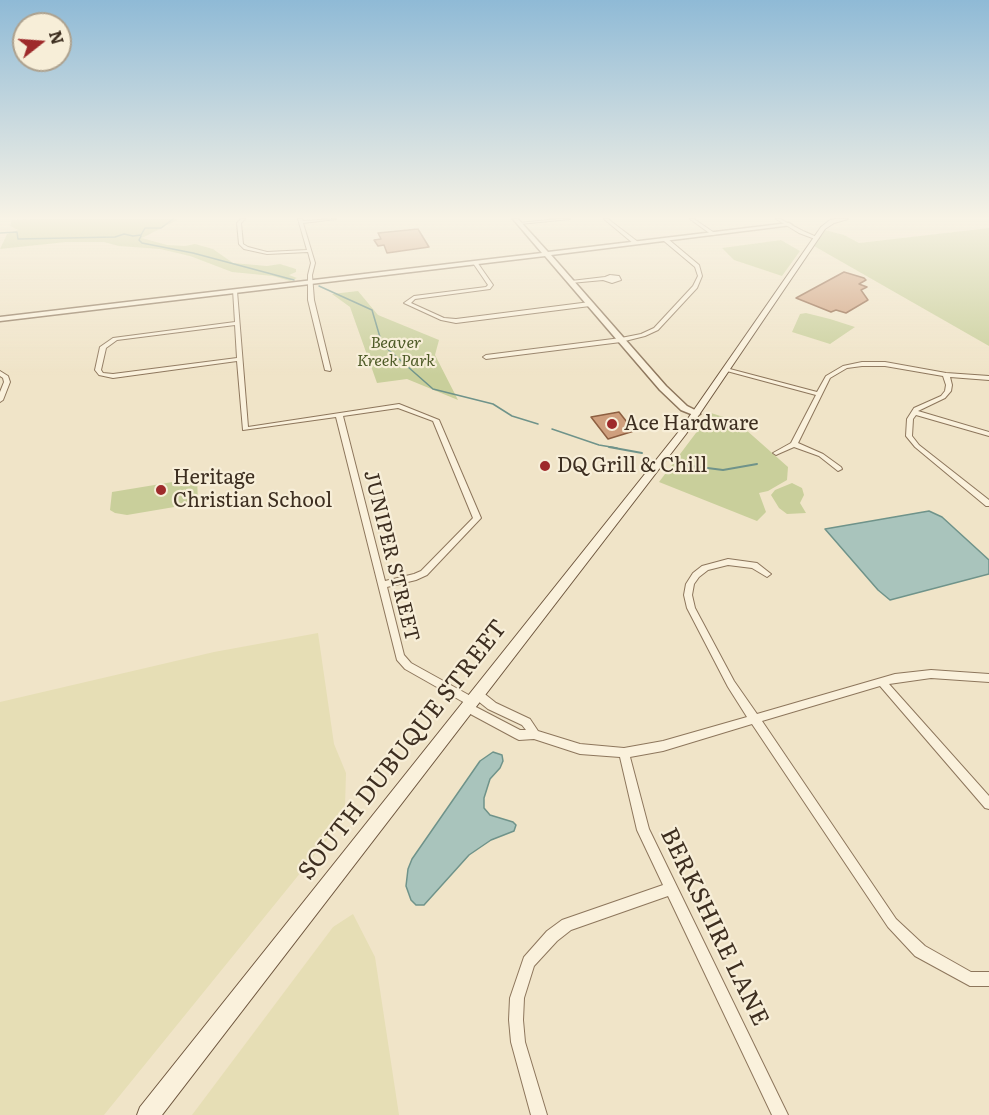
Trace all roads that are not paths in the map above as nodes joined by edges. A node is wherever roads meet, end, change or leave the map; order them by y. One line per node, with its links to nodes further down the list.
1 (311, 271): 8 (street)
2 (406, 271): 8 (street)
3 (481, 271): 11 (street)
4 (562, 271): 9 (street)
5 (698, 271): 14 (street)
6 (794, 271): 18 (main road, SOUTH DUBUQUE STREET)
7 (605, 278): 9 (street)
8 (311, 282): 10 (street); 17 (street)
9 (571, 282): 11 (street)
10 (235, 291): 12 (street); 13 (street)
11 (590, 304): 14 (street)
12 (0, 319)
13 (237, 323): 16 (street); 16 (street)
14 (621, 340): 15 (street); 25 (street)
15 (486, 357)
16 (240, 359): 26 (street)
17 (328, 370)
18 (726, 370): 22 (street); 25 (main road, SOUTH DUBUQUE STREET)
19 (0, 373): 23 (street)
20 (946, 375): 21 (street); 22 (street); 24 (street)
21 (989, 378)
22 (819, 394): 28 (street)
23 (0, 400)
24 (914, 412): 27 (street); 31 (street)
25 (696, 414): 36 (main road, SOUTH DUBUQUE STREET)
26 (339, 415): 33 (street, JUNIPER STREET); 33 (street)
27 (989, 435)
28 (794, 444): 29 (street); 30 (street)
29 (776, 453)
30 (838, 469)
31 (989, 504)
32 (767, 574): 37 (street)
33 (382, 585): 36 (street, JUNIPER STREET)
34 (989, 678): 35 (street)
35 (882, 681): 37 (street); 40 (street)
36 (472, 701): 38 (street); 38 (street); 43 (main road, SOUTH DUBUQUE STREET)
37 (753, 719): 39 (street); 42 (street)
38 (534, 734): 39 (street)
39 (624, 753): 41 (street, BERKSHIRE LANE)
40 (989, 804)
41 (671, 889): 44 (street); 45 (street, BERKSHIRE LANE)
42 (989, 979)
43 (148, 1115)
44 (539, 1115)
45 (780, 1115)

